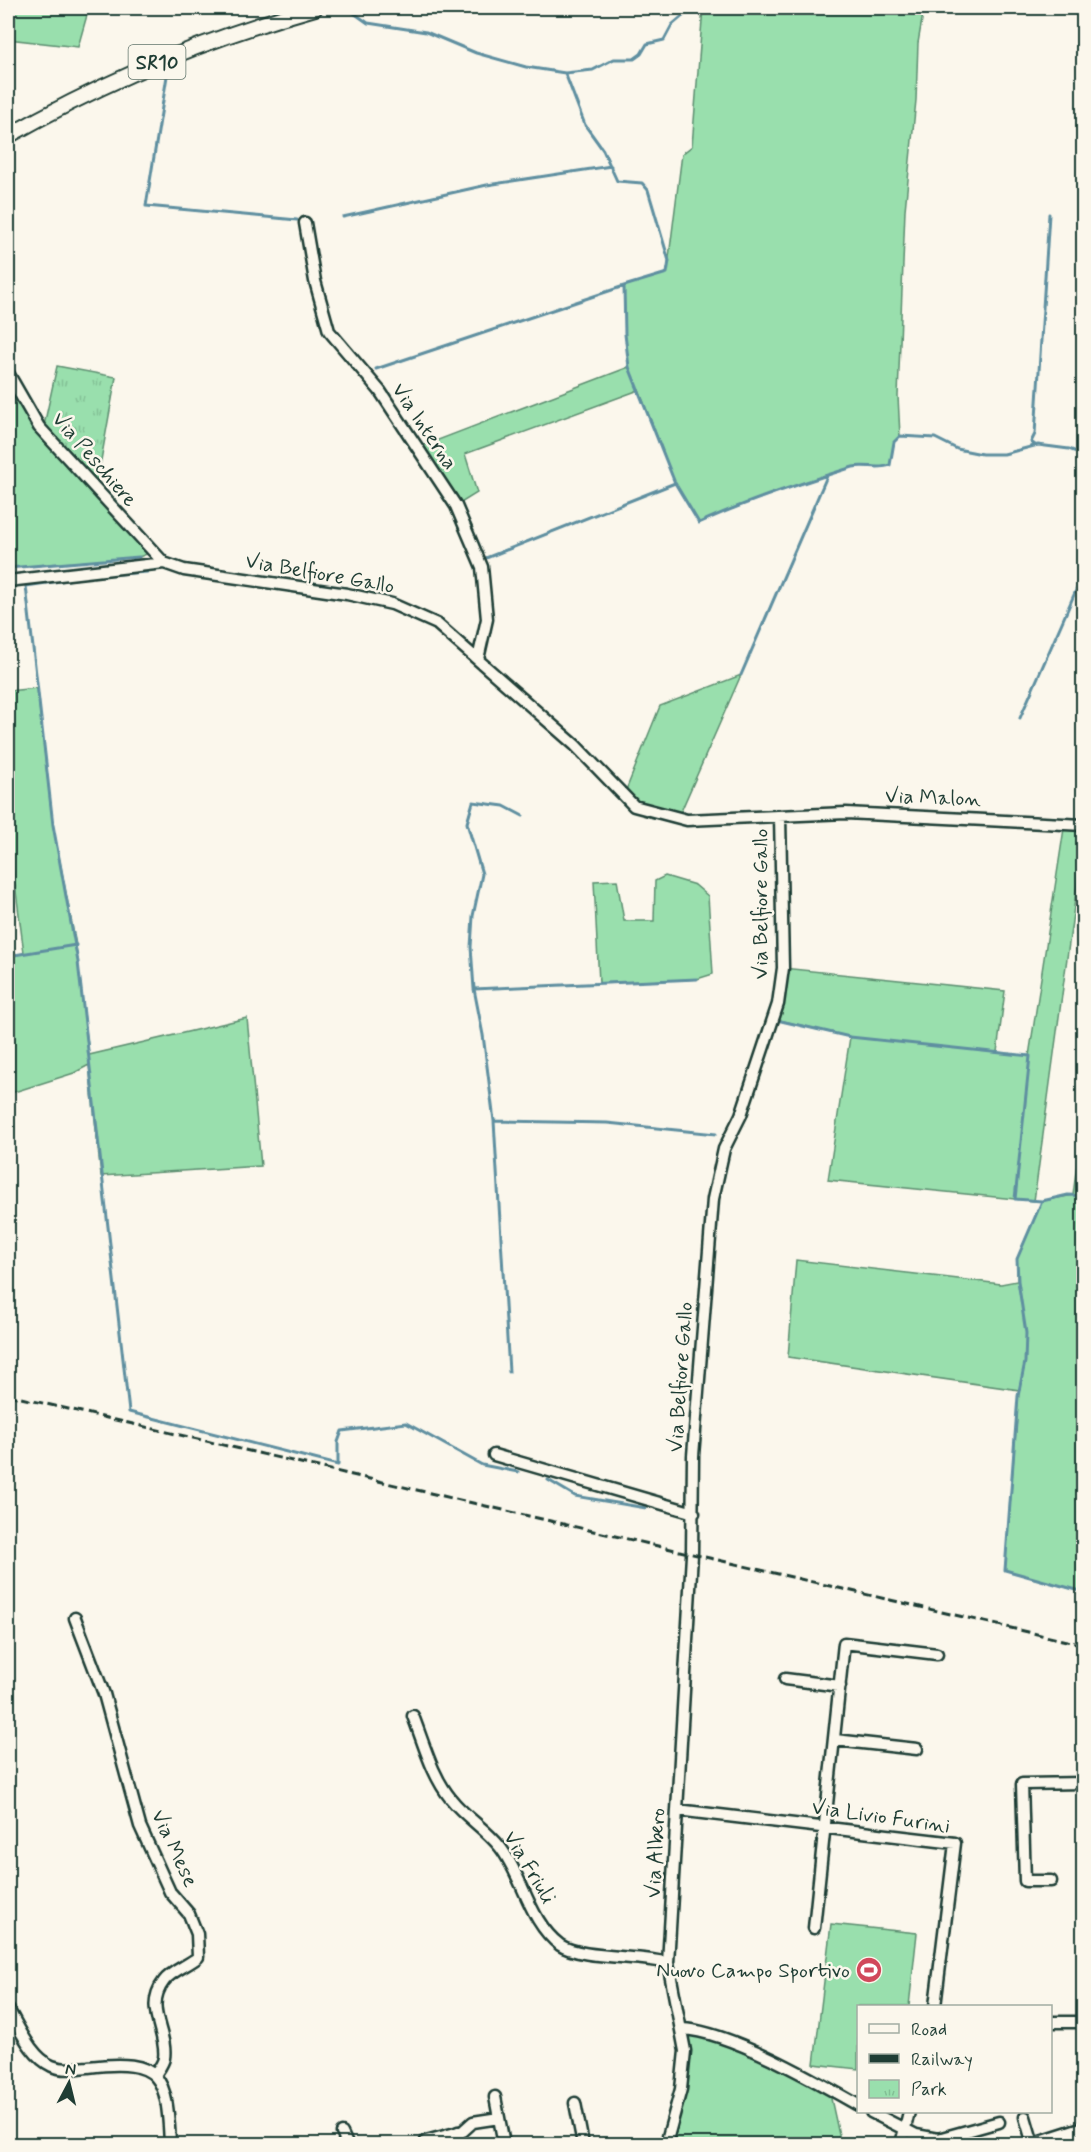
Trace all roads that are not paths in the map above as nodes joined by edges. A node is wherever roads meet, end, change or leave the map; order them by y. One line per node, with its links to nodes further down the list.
1 (315, 8): 2 (main road, SR10)
2 (8, 136)
3 (304, 223): 8 (street, Via Interna)
4 (8, 373): 5 (street, Via Peschiere)
5 (164, 563): 6 (street, Via Peschiere); 7 (street, Via Peschiere)
6 (184, 570): 8 (street, Via Belfiore Gallo)
7 (8, 581)
8 (478, 659): 9 (street, Via Belfiore Gallo)
9 (780, 816): 10 (street, Via Malon); 12 (street, Via Belfiore Gallo)
10 (1083, 825)
11 (494, 1455): 12 (street)
12 (694, 1513): 13 (street, Via Belfiore Gallo)
13 (692, 1561): 22 (street, Via Albero)
14 (75, 1618): 32 (street, Via Mese)
15 (937, 1654): 17 (street)
16 (785, 1679): 17 (street)
17 (840, 1686): 19 (street)
18 (413, 1716): 26 (street, Via Friuli)
19 (835, 1740): 20 (street); 23 (street)
20 (917, 1749)
21 (1083, 1783): 24 (street)
22 (677, 1809): 23 (street, Via Livio Furini); 26 (street, Via Albero)
23 (826, 1827): 25 (street); 27 (street, Via Livio Furini)
24 (1051, 1881)
25 (814, 1928)
26 (668, 1964): 31 (street, Via Albero)
27 (935, 2005)
28 (8, 2009): 32 (street)
29 (1052, 2022): 30 (street)
30 (1083, 2022)
31 (682, 2029): 35 (street); 52 (street, Via Albero)
32 (155, 2075): 47 (street)
33 (495, 2097): 39 (street)
34 (575, 2103): 51 (street)
35 (857, 2103)
36 (873, 2113): 42 (street)
37 (909, 2113): 42 (street)
38 (1025, 2117): 46 (street)
39 (499, 2118): 43 (street); 50 (street)
40 (999, 2122): 42 (street)
41 (1083, 2127): 46 (street)
42 (904, 2130): 53 (street)
43 (458, 2132): 45 (street); 49 (street)
44 (342, 2133): 48 (street)
45 (426, 2141)
46 (1032, 2144)
47 (170, 2145)
48 (347, 2145)
49 (460, 2145)
50 (504, 2145)
51 (583, 2145)
52 (666, 2145)
53 (901, 2145)

